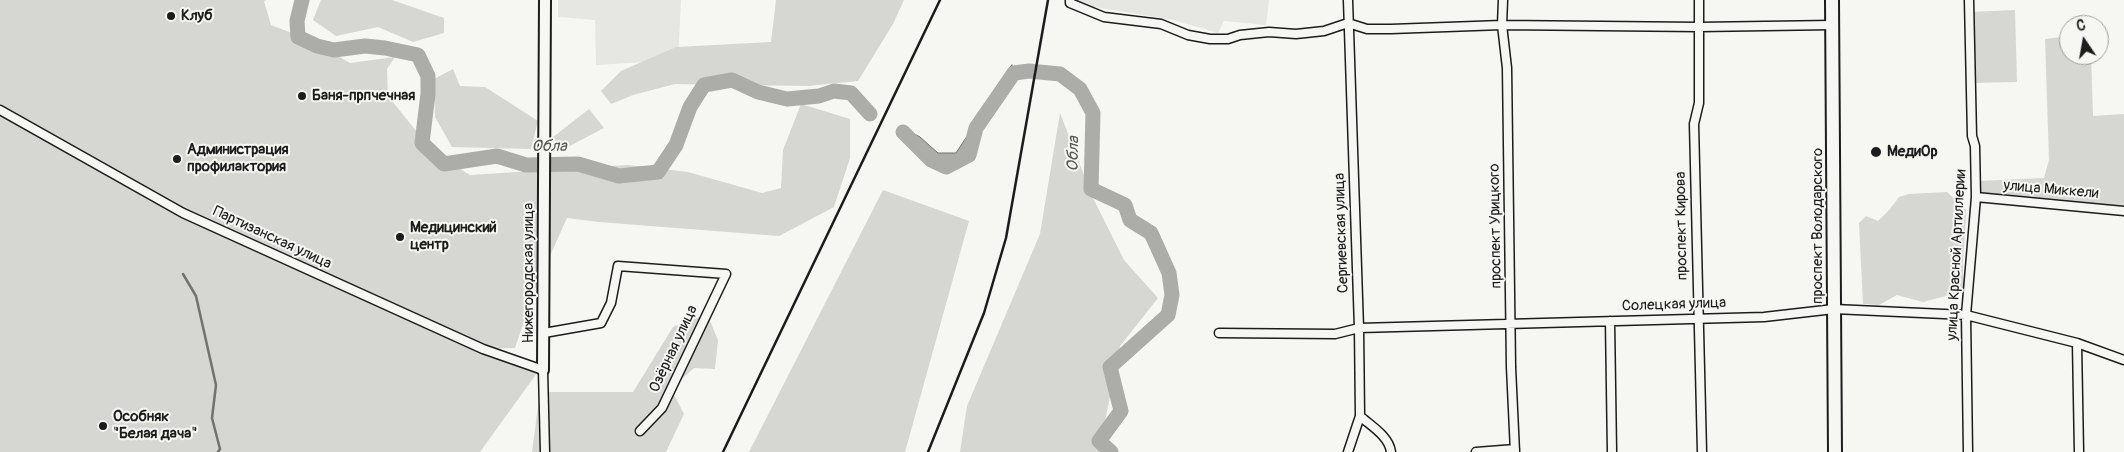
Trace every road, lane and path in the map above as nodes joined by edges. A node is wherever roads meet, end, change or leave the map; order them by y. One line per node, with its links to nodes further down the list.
1 (545, 0): 21 (street, Нижегородская улица)
2 (1070, 0): 8 (street)
3 (1348, 0): 8 (street, Сергиевская улица)
4 (1502, 0): 9 (street, проспект Урицкого)
5 (1699, 0): 11 (street, проспект Кирова)
6 (1832, 0): 10 (main road, проспект Володарского)
7 (1969, 0): 13 (street, улица Красной Артиллерии)
8 (1348, 23): 9 (street); 20 (street, Сергиевская улица)
9 (1502, 24): 11 (street); 19 (street, проспект Урицкого)
10 (1832, 24): 11 (street); 15 (main road, проспект Володарского)
11 (1699, 27): 17 (street, проспект Кирова)
12 (0, 110): 25 (street, Партизанская улица)
13 (1976, 197): 14 (street, улица Миккели); 16 (street, улица Красной Артиллерии)
14 (2124, 211)
15 (1834, 309): 16 (street, Солецкая улица); 17 (street, Солецкая улица); 35 (main road, проспект Володарского)
16 (1966, 314): 23 (street, Солецкая улица); 36 (street, улица Красной Артиллерии)
17 (1698, 318): 18 (street, Солецкая улица); 34 (street, проспект Кирова)
18 (1610, 321): 19 (street, Солецкая улица); 33 (street)
19 (1512, 323): 20 (street, Солецкая улица); 28 (street, проспект Урицкого)
20 (1359, 328): 22 (street, Солецкая улица); 26 (street, Сергиевская улица)
21 (544, 333): 25 (street, Нижегородская улица); 27 (street, Озёрная улица)
22 (1219, 333)
23 (2077, 343): 24 (street, Солецкая улица); 37 (street)
24 (2124, 360)
25 (543, 370): 29 (street)
26 (1360, 416): 30 (street, Сергиевская улица); 31 (street)
27 (640, 431)
28 (1515, 450): 32 (street)
29 (544, 452)
30 (1348, 452)
31 (1391, 452)
32 (1476, 452)
33 (1612, 452)
34 (1702, 452)
35 (1836, 452)
36 (1968, 452)
37 (2079, 452)

